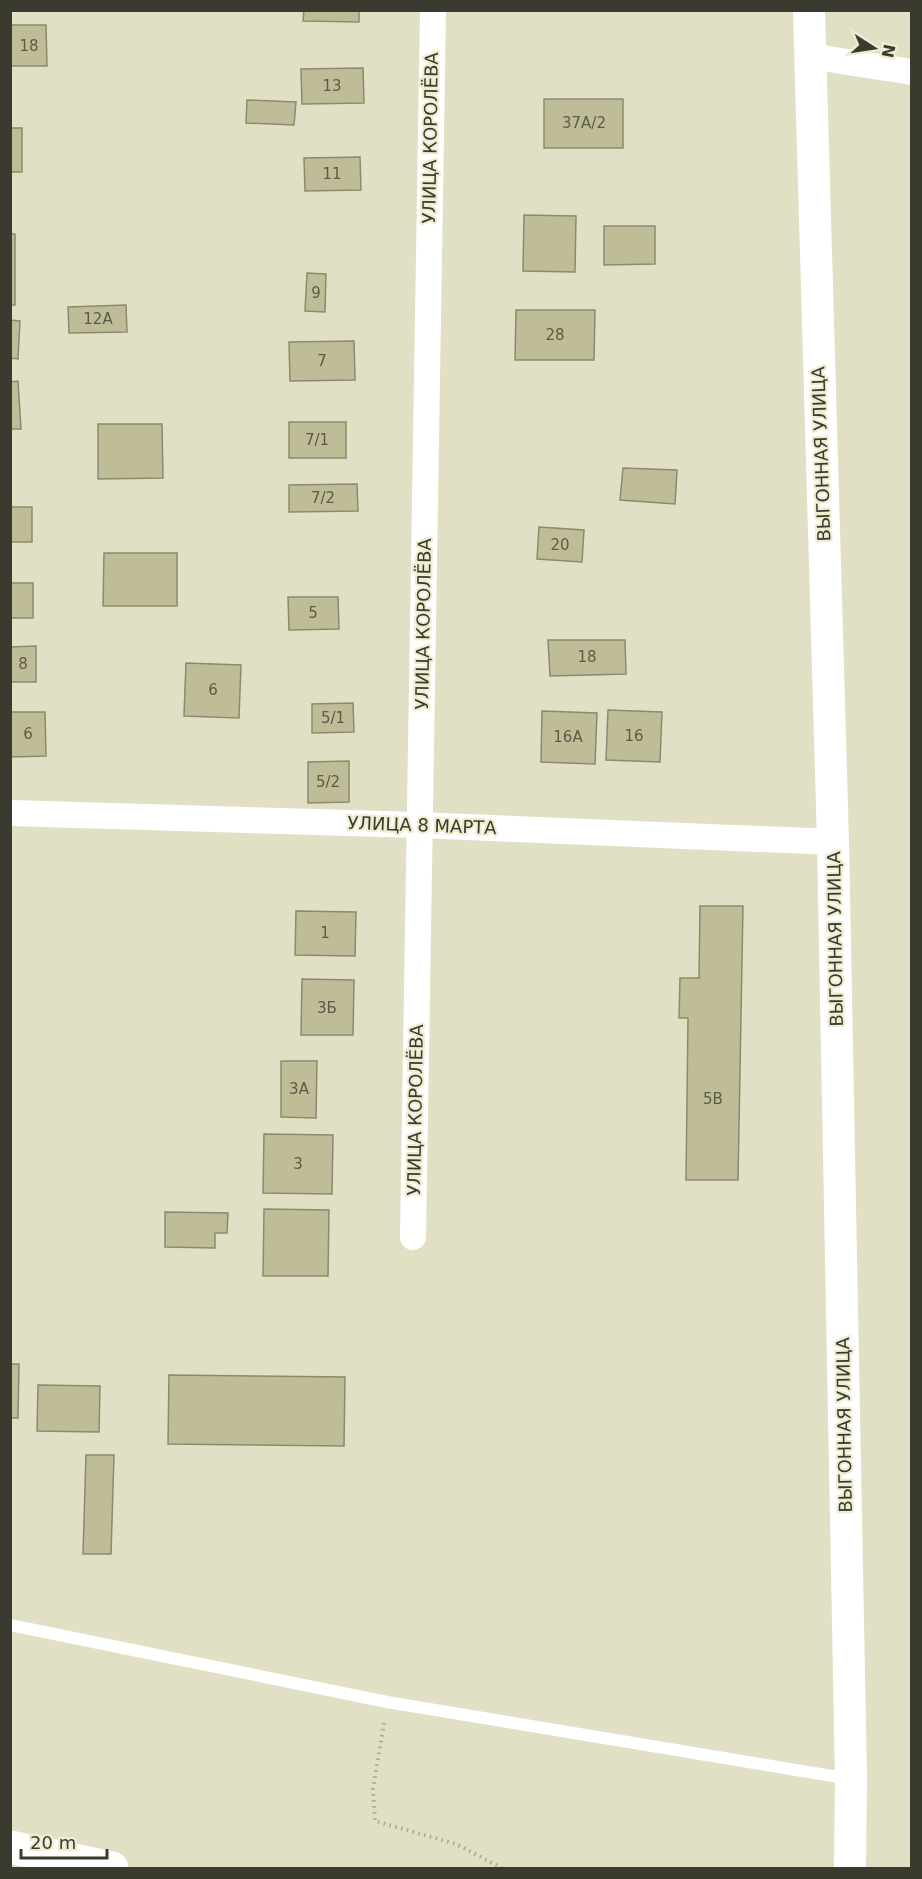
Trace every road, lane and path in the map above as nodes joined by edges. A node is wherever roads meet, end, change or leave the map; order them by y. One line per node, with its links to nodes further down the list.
1 (433, 10): 6 (street, УЛИЦА КОРОЛЁВА)
2 (809, 10): 3 (street, ВЫГОННАЯ УЛИЦА)
3 (809, 56): 4 (street); 7 (street, ВЫГОННАЯ УЛИЦА)
4 (912, 72)
5 (10, 813): 6 (street, УЛИЦА 8 МАРТА)
6 (419, 825): 7 (street, УЛИЦА 8 МАРТА); 8 (street, УЛИЦА КОРОЛЁВА)
7 (833, 842): 11 (street, ВЫГОННАЯ УЛИЦА)
8 (413, 1238)
9 (10, 1625): 10 (lane)
10 (387, 1702): 11 (lane); 14 (path)
11 (851, 1779): 15 (street, ВЫГОННАЯ УЛИЦА)
12 (10, 1847): 13 (main road)
13 (112, 1869)
14 (502, 1869)
15 (850, 1869)

